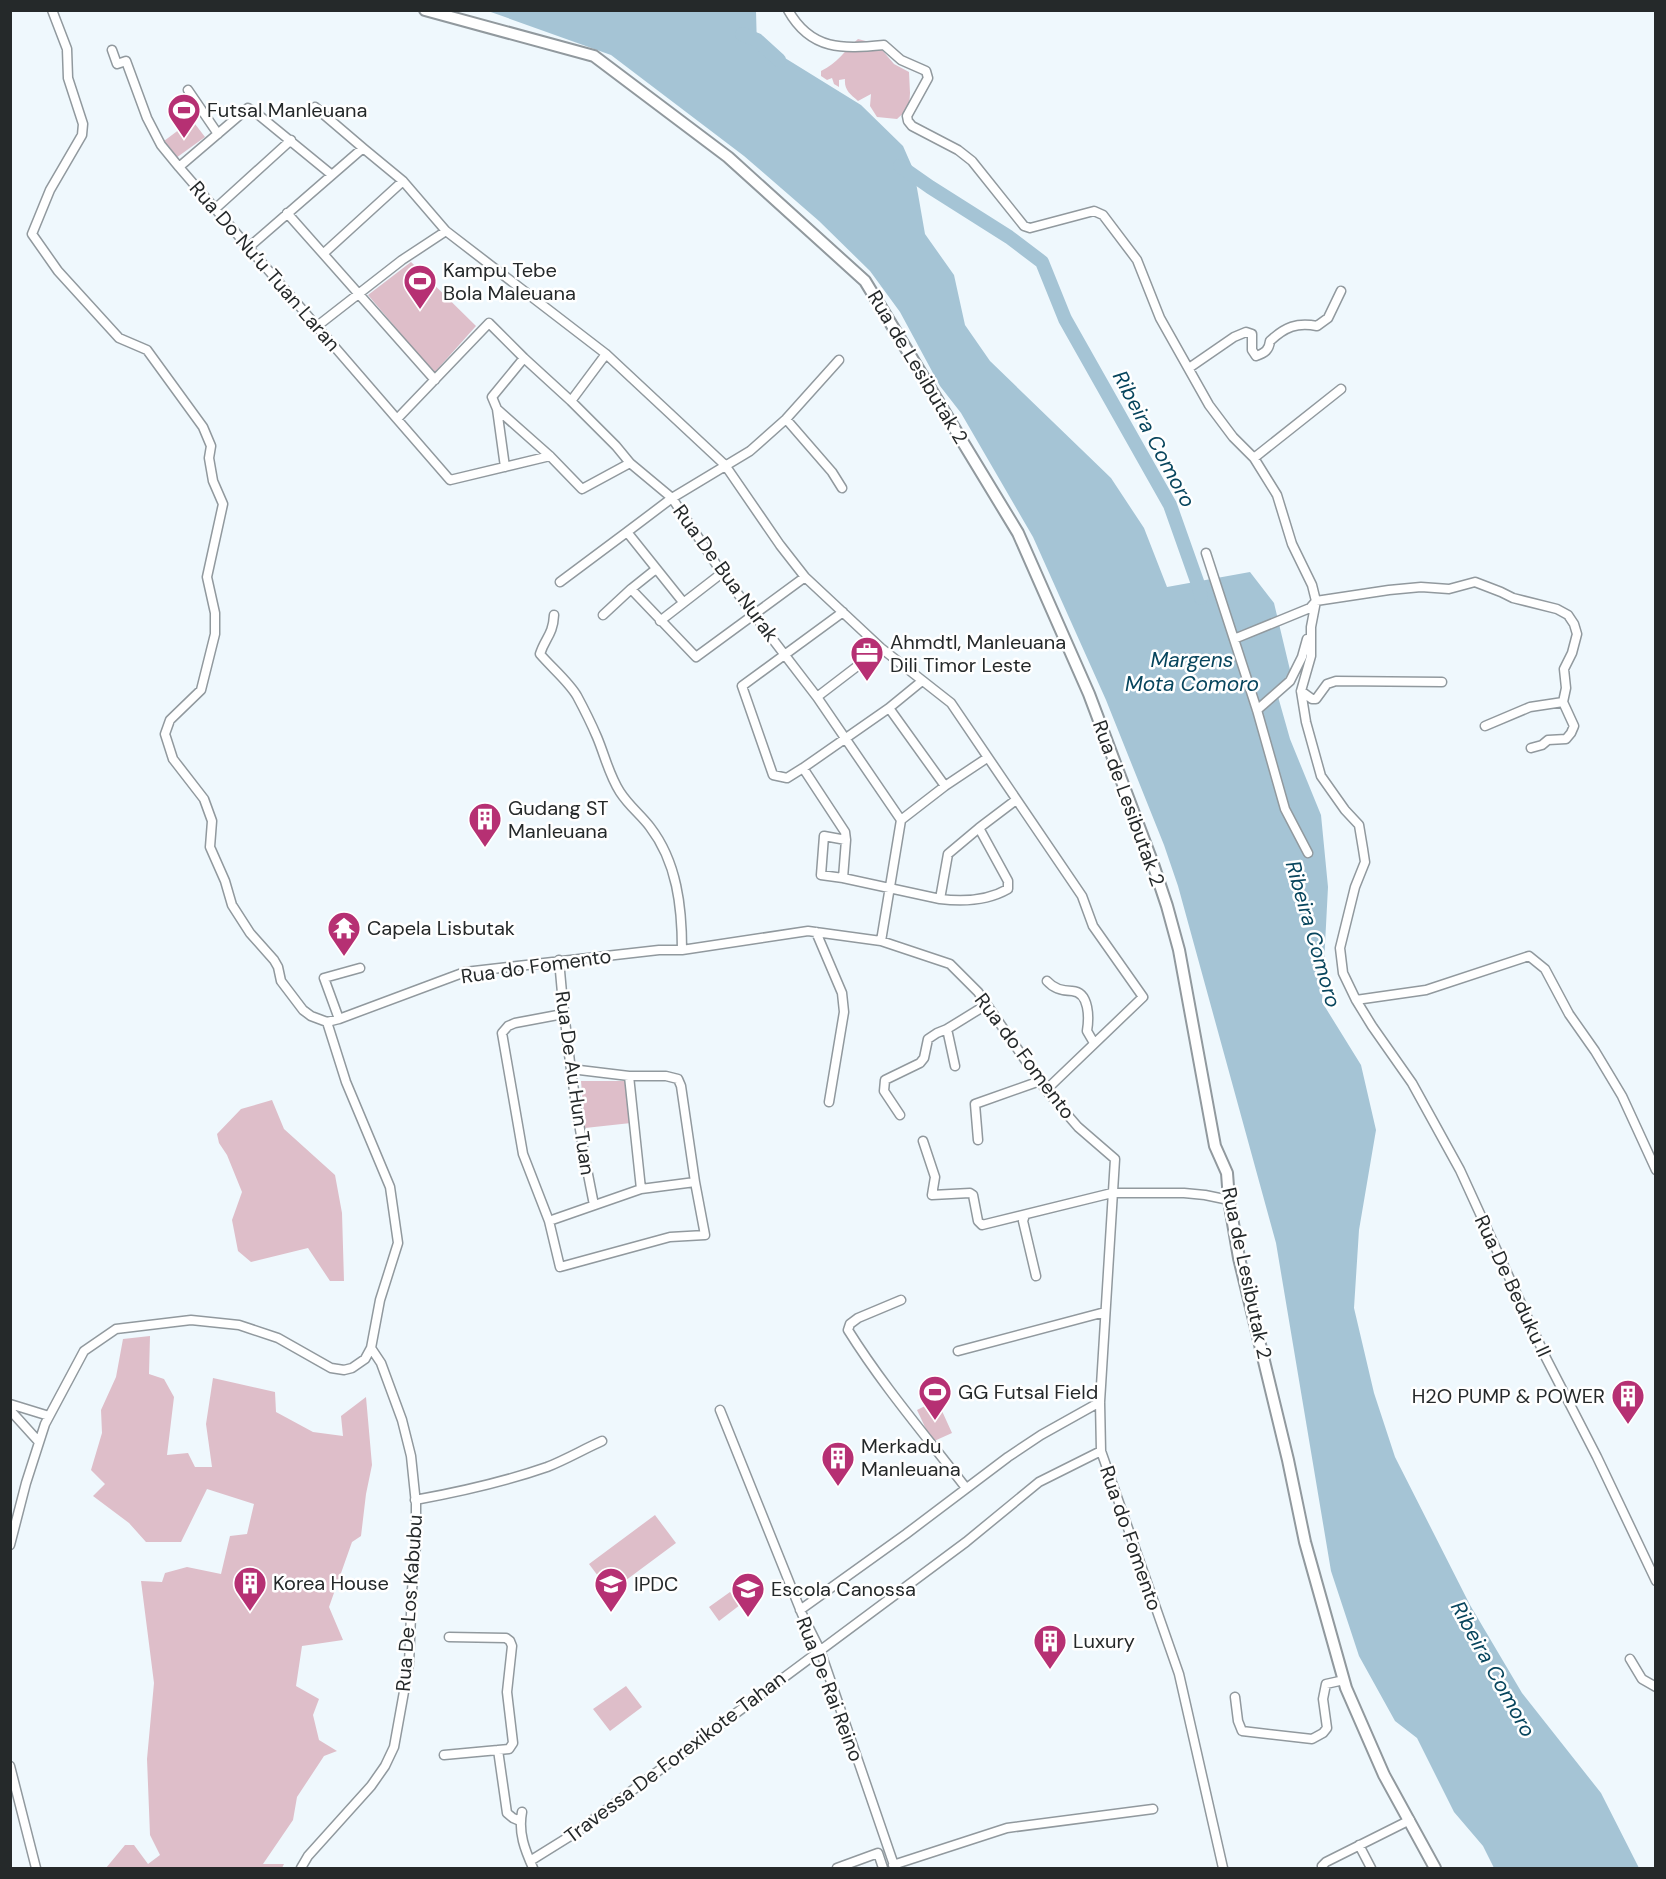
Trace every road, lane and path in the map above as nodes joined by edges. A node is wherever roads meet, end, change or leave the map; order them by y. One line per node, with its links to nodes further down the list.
1 (52, 10): 87 (street)
2 (425, 10): 103 (main road, Rua de Lesibutak 2)
3 (788, 10): 24 (street)
4 (112, 50): 10 (street)
5 (188, 90): 7 (street)
6 (315, 107): 9 (street)
7 (218, 134): 8 (street, Rua Do Nu’u Tuan Laran); 10 (street, Rua Do Nu’u Tuan Laran)
8 (291, 140): 11 (street, Rua Do Nu’u Tuan Laran); 13 (street)
9 (363, 148): 11 (street); 12 (street)
10 (179, 167): 13 (street, Rua Do Nu’u Tuan Laran)
11 (332, 175): 14 (street)
12 (403, 181): 15 (street); 17 (street)
13 (215, 209): 16 (street, Rua Do Nu’u Tuan Laran)
14 (287, 213): 16 (street); 17 (street)
15 (446, 231): 19 (street); 21 (street)
16 (248, 248): 20 (street, Rua Do Nu’u Tuan Laran)
17 (324, 253): 19 (street)
18 (1341, 291): 24 (street)
19 (360, 294): 20 (street); 25 (street)
20 (316, 327): 29 (street, Rua Do Nu’u Tuan Laran)
21 (606, 354): 27 (street); 34 (street)
22 (524, 358): 25 (street, Rua De Bua Nurak); 27 (street, Rua De Bua Nurak); 28 (street)
23 (839, 360): 30 (street)
24 (1189, 368): 32 (street)
25 (435, 380): 29 (street)
26 (1341, 388): 32 (street)
27 (571, 401): 33 (street, Rua De Bua Nurak)
28 (497, 409): 31 (street); 35 (street)
29 (397, 419): 35 (street, Rua Do Nu’u Tuan Laran)
30 (786, 419): 34 (street); 36 (street)
31 (550, 456): 33 (street); 35 (street)
32 (1254, 458): 45 (street)
33 (630, 463): 37 (street, Rua De Bua Nurak)
34 (725, 465): 37 (street); 42 (street)
35 (505, 467)
36 (842, 488)
37 (672, 498): 38 (street); 41 (street, Rua De Bua Nurak)
38 (627, 532): 40 (street); 43 (street)
39 (1206, 553): 53 (street)
40 (656, 569): 44 (street); 46 (street)
41 (722, 573): 46 (street); 50 (street, Rua De Bua Nurak)
42 (805, 577): 47 (street); 50 (street)
43 (560, 582)
44 (631, 589): 49 (street); 51 (street)
45 (1316, 601): 52 (street); 53 (street); 60 (street)
46 (683, 602): 51 (street)
47 (843, 612): 54 (street); 55 (street)
48 (554, 615): 79 (street)
49 (603, 615)
50 (755, 615): 51 (street); 55 (street, Rua De Bua Nurak)
51 (660, 621)
52 (1311, 627): 58 (street); 62 (street)
53 (1234, 639): 62 (street)
54 (881, 648): 56 (street); 59 (street)
55 (785, 654): 59 (street, Rua De Bua Nurak); 67 (street)
56 (922, 681): 61 (street); 66 (street)
57 (1442, 682): 58 (street)
58 (1301, 691): 83 (street, Rua De Beduku II)
59 (817, 697): 64 (street, Rua De Bua Nurak)
60 (1563, 702): 63 (street); 65 (street)
61 (889, 708): 64 (street); 68 (street)
62 (1257, 710): 73 (street)
63 (1485, 726)
64 (845, 739): 67 (street); 70 (street, Rua De Bua Nurak)
65 (1531, 748)
66 (987, 758): 68 (street); 69 (street)
67 (803, 768): 72 (street)
68 (945, 786): 70 (street)
69 (1016, 800): 71 (street); 89 (street)
70 (901, 820): 75 (street)
71 (979, 828): 76 (street); 76 (street)
72 (846, 840): 74 (street); 74 (street)
73 (1308, 853)
74 (843, 878): 75 (street)
75 (890, 887): 76 (street); 78 (street)
76 (940, 899)
77 (816, 932): 78 (street, Rua do Fomento); 79 (street, Rua do Fomento); 95 (street)
78 (881, 941): 84 (street, Rua do Fomento)
79 (682, 950): 80 (street, Rua do Fomento)
80 (559, 960): 85 (street, Rua De Au Hun Tuan); 86 (street, Rua do Fomento)
81 (360, 968): 86 (street)
82 (1047, 981): 89 (street)
83 (1356, 1000): 99 (street); 123 (street, Rua De Beduku II)
84 (986, 1005): 88 (street); 93 (street, Rua do Fomento)
85 (564, 1014): 91 (street, Rua De Au Hun Tuan); 106 (street)
86 (339, 1019): 87 (street, Rua do Fomento)
87 (327, 1022): 110 (street)
88 (947, 1029): 90 (street); 96 (street)
89 (1094, 1043): 94 (street)
90 (955, 1066)
91 (571, 1069): 92 (street); 104 (street, Rua De Au Hun Tuan)
92 (629, 1076): 100 (street); 101 (street)
93 (1040, 1081): 94 (street, Rua do Fomento); 97 (street)
94 (1046, 1090): 102 (street, Rua do Fomento)
95 (829, 1102)
96 (900, 1115)
97 (978, 1140)
98 (923, 1141): 105 (street)
99 (1656, 1170)
100 (695, 1182): 101 (street); 106 (street)
101 (640, 1189): 104 (street)
102 (1113, 1193): 103 (street); 105 (street); 109 (street, Rua do Fomento)
103 (1229, 1200): 128 (main road, Rua de Lesibutak 2)
104 (594, 1205): 106 (street)
105 (1025, 1215): 107 (street)
106 (549, 1221)
107 (1036, 1276)
108 (901, 1300): 120 (street)
109 (1105, 1312): 111 (street); 112 (street, Rua do Fomento)
110 (371, 1348): 116 (street); 121 (street, Rua De Los Kabubu)
111 (958, 1351)
112 (1100, 1402): 119 (street, Rua do Fomento); 120 (street)
113 (10, 1404): 116 (street)
114 (10, 1410): 118 (street)
115 (720, 1410): 124 (street, Rua De Rai Reino)
116 (49, 1416): 118 (street)
117 (602, 1441): 121 (street)
118 (39, 1442): 122 (street)
119 (1101, 1451): 126 (street, Travessa De Forexikote Tahan); 143 (street, Rua do Fomento)
120 (966, 1488): 124 (street)
121 (415, 1500): 140 (street, Rua De Los Kabubu)
122 (10, 1545)
123 (1656, 1581)
124 (800, 1610): 126 (street, Rua De Rai Reino)
125 (449, 1637): 131 (street)
126 (820, 1650): 137 (street, Travessa De Forexikote Tahan); 138 (street, Rua De Rai Reino)
127 (1630, 1659): 129 (street)
128 (1344, 1680): 130 (street); 135 (main road, Rua de Lesibutak 2)
129 (1656, 1687)
130 (1235, 1697)
131 (498, 1750): 132 (street); 137 (street)
132 (444, 1755)
133 (10, 1766): 139 (street)
134 (1153, 1809): 138 (street)
135 (1410, 1820): 136 (street); 146 (main road, Rua de Lesibutak 2)
136 (1359, 1845): 144 (street); 145 (street)
137 (532, 1865)
138 (894, 1867)
139 (36, 1869)
140 (302, 1869)
141 (837, 1869): 142 (street)
142 (883, 1869)
143 (1223, 1869)
144 (1323, 1869)
145 (1371, 1869)
146 (1435, 1869)

